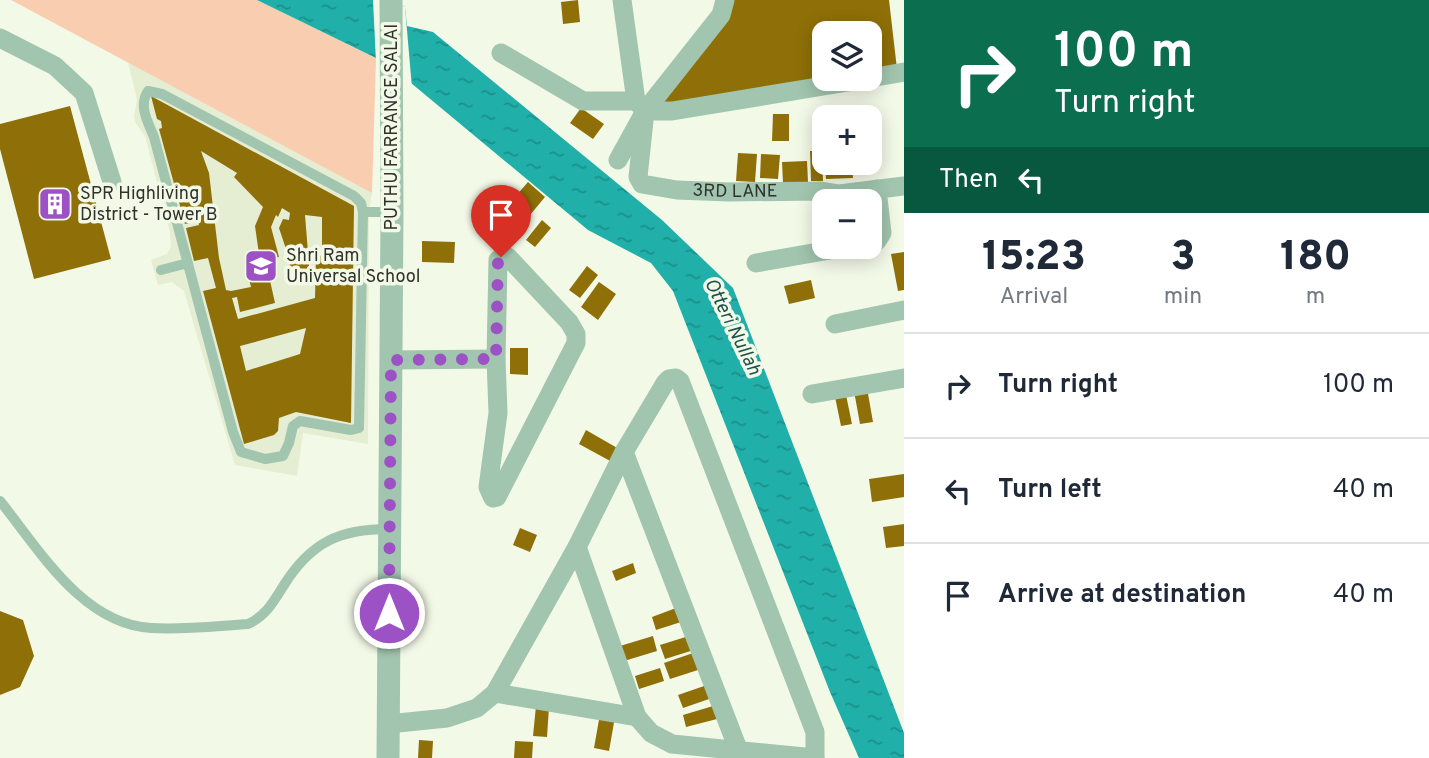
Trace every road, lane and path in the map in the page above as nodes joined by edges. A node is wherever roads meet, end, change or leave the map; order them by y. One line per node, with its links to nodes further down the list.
1 (391, 0): 16 (street, PUTHU FARRANCE SALAI)
2 (622, 0): 9 (street)
3 (725, 0): 9 (street)
4 (0, 38): 11 (street)
5 (501, 53): 9 (street)
6 (904, 72): 7 (street)
7 (882, 76)
8 (812, 87): 9 (street)
9 (641, 106): 10 (street); 14 (street, 3RD LANE)
10 (618, 160)
11 (112, 182)
12 (904, 186): 13 (street, 3RD LANE)
13 (877, 189)
14 (812, 191)
15 (363, 212): 16 (lane); 18 (lane); 18 (lane)
16 (393, 212): 24 (street, PUTHU FARRANCE SALAI)
17 (812, 253): 19 (street)
18 (188, 263): 20 (lane)
19 (757, 263)
20 (160, 270)
21 (904, 310): 22 (street)
22 (835, 324)
23 (496, 359): 23 (street); 24 (street)
24 (391, 360): 29 (street, PUTHU FARRANCE SALAI)
25 (904, 378): 26 (street)
26 (812, 394)
27 (624, 452): 30 (street); 34 (street); 36 (street)
28 (0, 501): 29 (lane)
29 (390, 529): 33 (street, PUTHU FARRANCE SALAI)
30 (577, 547): 31 (street); 32 (street)
31 (495, 693): 32 (street); 33 (street)
32 (637, 717): 34 (street)
33 (388, 724): 35 (street, PUTHU FARRANCE SALAI)
34 (738, 749): 36 (street)
35 (388, 758)
36 (815, 758)

